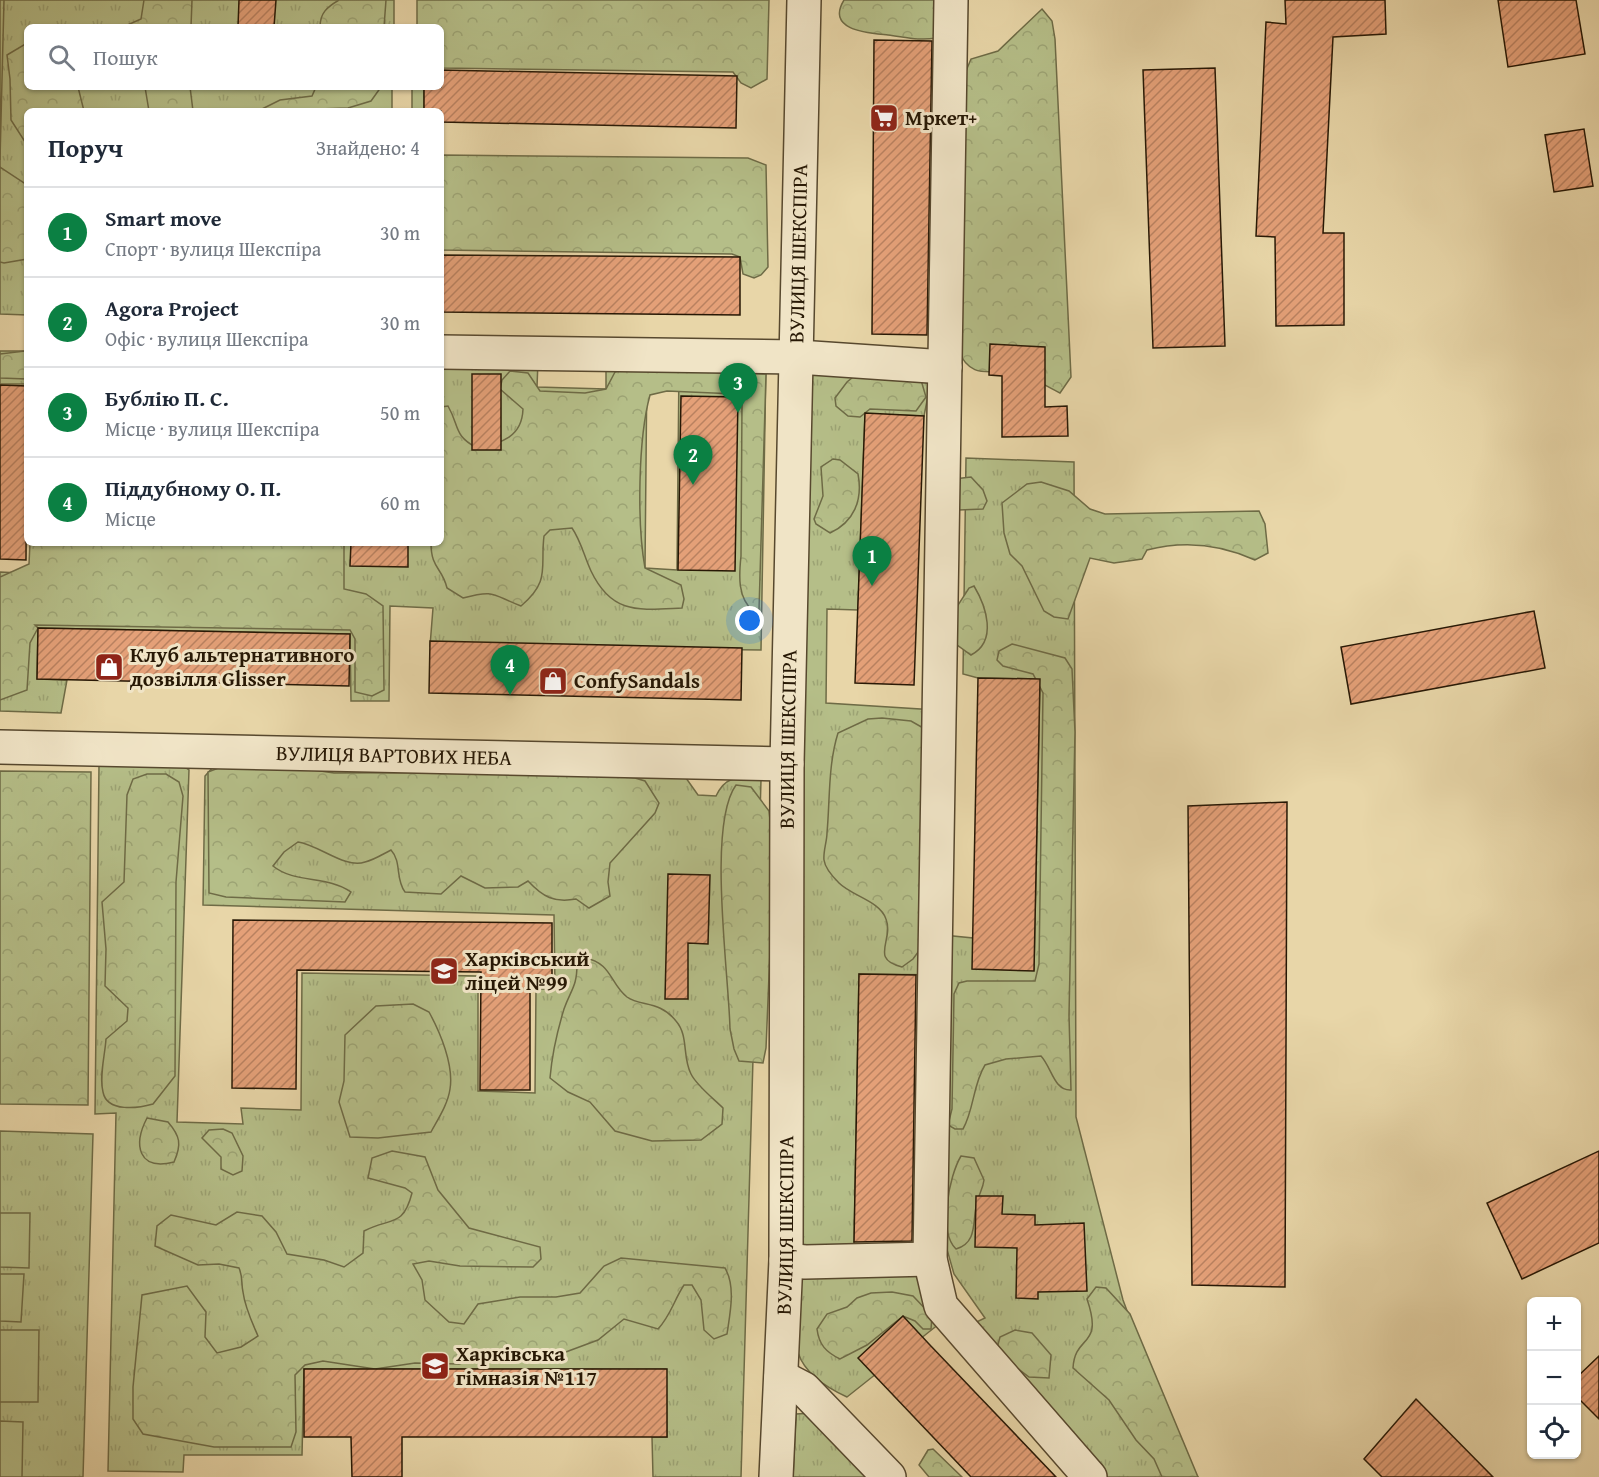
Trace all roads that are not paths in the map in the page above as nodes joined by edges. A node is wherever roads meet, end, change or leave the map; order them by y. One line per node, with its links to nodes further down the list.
1 (804, 0): 4 (street, ВУЛИЦЯ ШЕКСПІРА)
2 (951, 0): 5 (street)
3 (444, 352): 4 (street)
4 (798, 357): 5 (street); 7 (street, ВУЛИЦЯ ШЕКСПІРА)
5 (945, 367): 8 (street)
6 (0, 747): 7 (street, ВУЛИЦЯ ВАРТОВИХ НЕБА)
7 (787, 764): 9 (street, ВУЛИЦЯ ШЕКСПІРА)
8 (930, 1259): 9 (street); 13 (street)
9 (786, 1260): 10 (street, ВУЛИЦЯ ШЕКСПІРА)
10 (781, 1377): 11 (street, ВУЛИЦЯ ШЕКСПІРА); 12 (street)
11 (776, 1477)
12 (889, 1477)
13 (1090, 1477)

